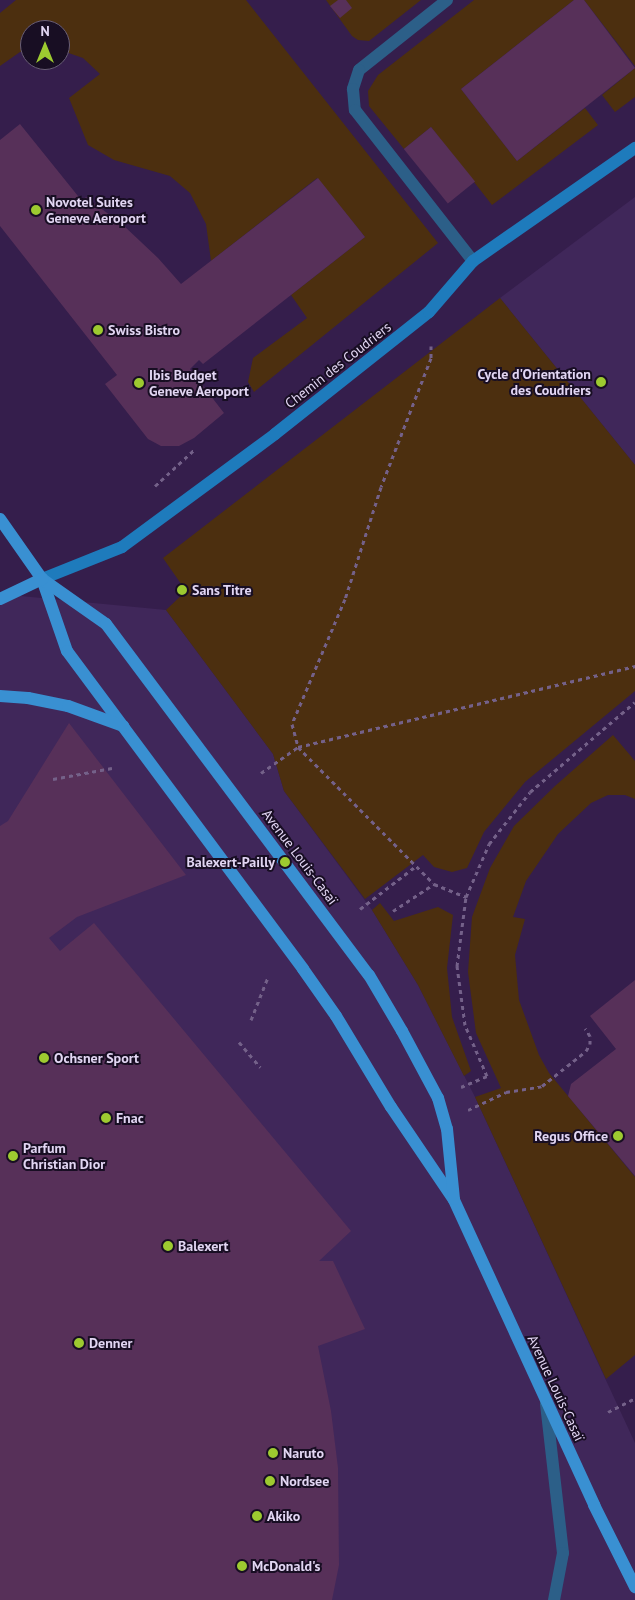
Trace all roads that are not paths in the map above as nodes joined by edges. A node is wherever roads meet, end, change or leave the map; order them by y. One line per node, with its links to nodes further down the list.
1 (447, 0): 3 (street)
2 (635, 148): 3 (street, Chemin des Coudriers)
3 (473, 261): 5 (street, Chemin des Coudriers)
4 (0, 519): 5 (main road, Avenue Louis-Casaï)
5 (42, 579): 6 (main road); 8 (main road, Avenue Louis-Casaï); 9 (main road, Avenue Louis-Casaï)
6 (0, 599)
7 (0, 696): 8 (main road)
8 (124, 726): 9 (main road, Avenue Louis-Casaï)
9 (454, 1200): 10 (main road, Avenue Louis-Casaï)
10 (546, 1402): 11 (main road, Avenue Louis-Casaï); 12 (street)
11 (635, 1587)
12 (554, 1600)

